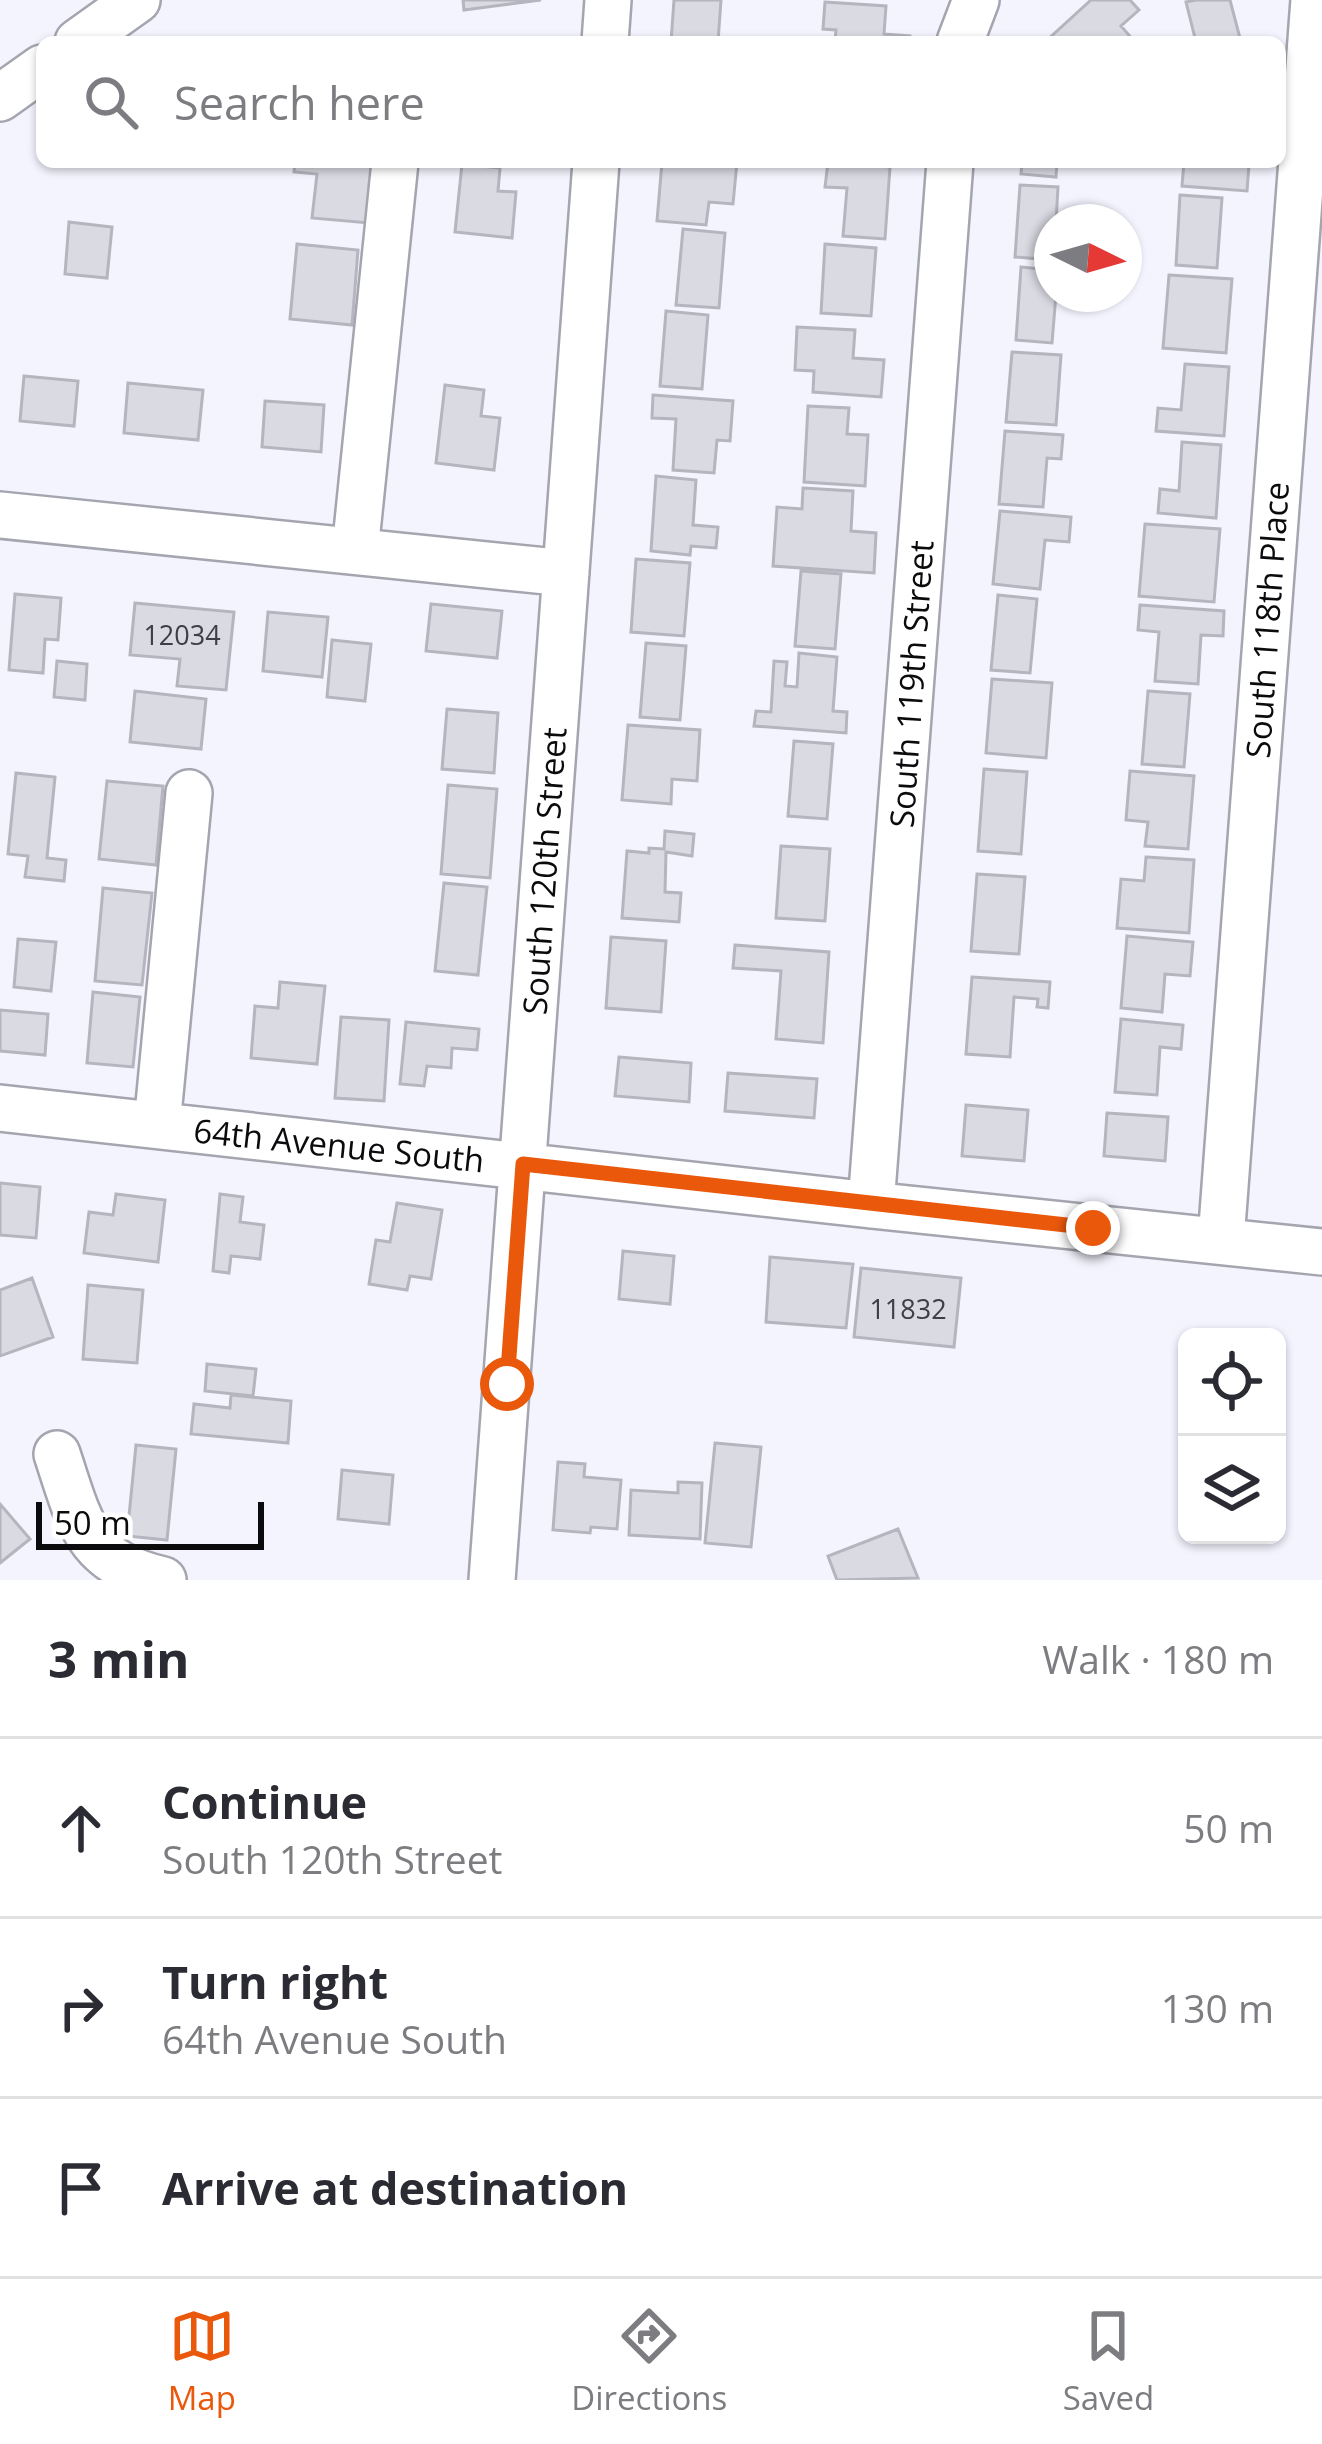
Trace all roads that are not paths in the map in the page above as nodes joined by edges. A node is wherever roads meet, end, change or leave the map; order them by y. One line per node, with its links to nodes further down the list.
1 (137, 0): 5 (street)
2 (608, 0): 6 (street)
3 (976, 0): 7 (street)
4 (1314, 0): 21 (street, South 118th Place)
5 (86, 36)
6 (605, 36)
7 (962, 36)
8 (36, 72): 9 (street)
9 (0, 98)
10 (394, 168): 14 (street)
11 (596, 168): 15 (street, South 120th Street)
12 (950, 168): 20 (street, South 119th Street)
13 (0, 514): 14 (street)
14 (355, 551): 15 (street)
15 (566, 573): 19 (street, South 120th Street)
16 (189, 793): 18 (street)
17 (0, 1108): 18 (street, 64th Avenue South)
18 (157, 1125): 19 (street, 64th Avenue South)
19 (523, 1164): 20 (street, 64th Avenue South); 25 (street, South 120th Street)
20 (871, 1205): 21 (street, 64th Avenue South)
21 (1221, 1240): 22 (street, 64th Avenue South)
22 (1322, 1252)
23 (57, 1454): 24 (street)
24 (164, 1580)
25 (492, 1580)

